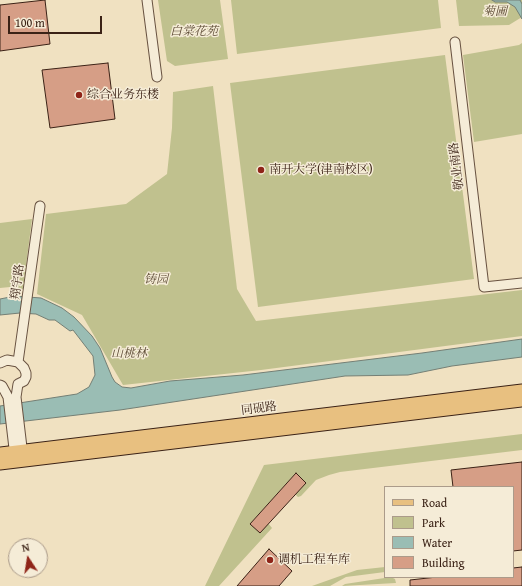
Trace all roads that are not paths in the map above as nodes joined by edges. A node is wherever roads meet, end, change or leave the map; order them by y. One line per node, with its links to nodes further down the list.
1 (147, 0): 3 (street)
2 (455, 42): 5 (street, 敬业南路)
3 (157, 77)
4 (40, 206): 6 (street, 翔宇路)
5 (522, 283)
6 (18, 362): 7 (street); 8 (street)
7 (0, 363)
8 (18, 384): 9 (street); 11 (street)
9 (1, 386): 11 (street)
10 (522, 390): 14 (main road, 同砚路)
11 (12, 397): 14 (street)
12 (522, 401): 14 (main road, 同砚路)
13 (0, 453): 14 (main road, 同砚路)
14 (19, 456): 15 (main road, 同砚路)
15 (0, 464)

